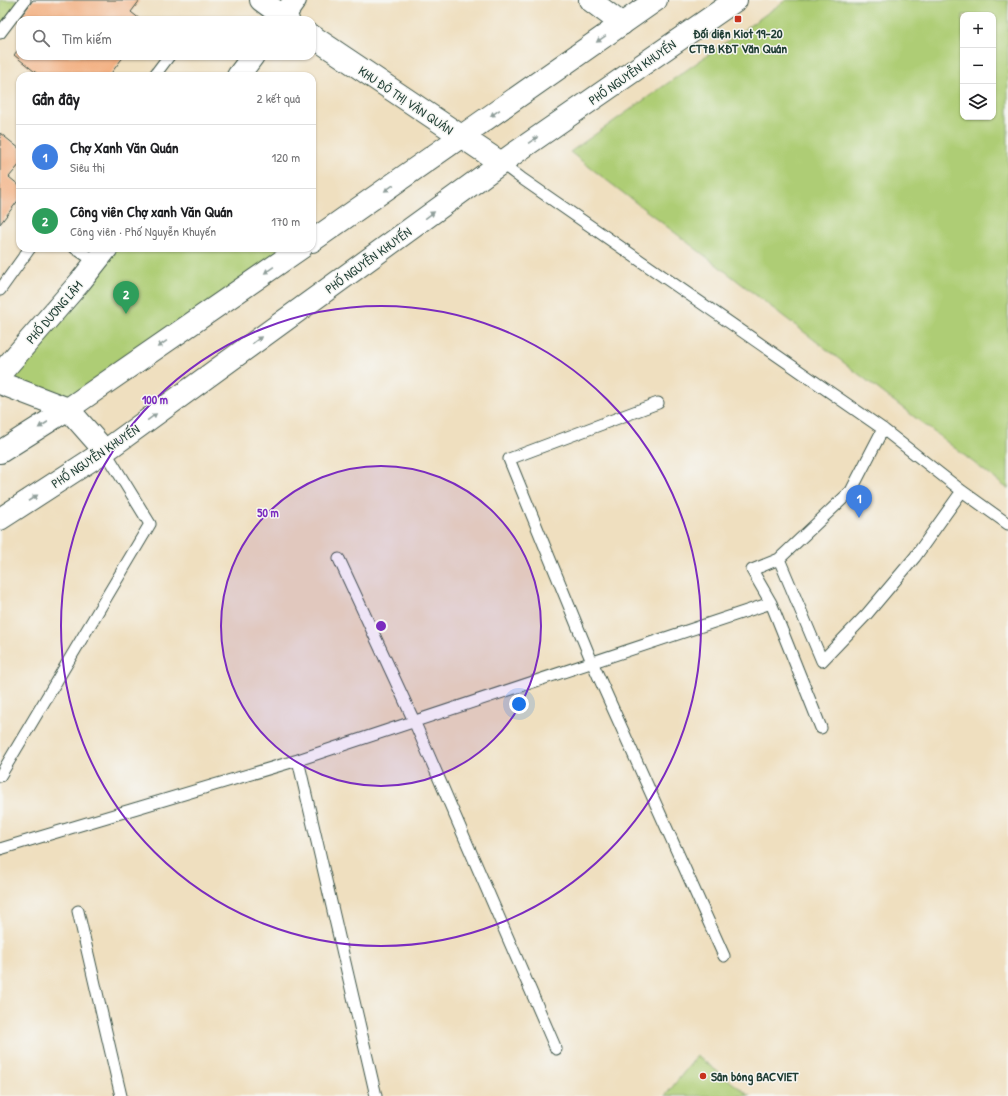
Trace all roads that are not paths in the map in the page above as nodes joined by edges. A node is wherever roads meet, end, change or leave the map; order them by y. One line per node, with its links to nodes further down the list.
1 (25, 0): 8 (lane)
2 (261, 0): 6 (street)
3 (590, 0): 7 (street)
4 (656, 0): 7 (street)
5 (736, 0): 15 (street, PHỐ NGUYỄN KHUYẾN, one-way to 5)
6 (287, 14)
7 (622, 24): 14 (street, one-way to 14)
8 (2, 27)
9 (316, 39): 14 (street, KHU ĐÔ THỊ VĂN QUÁN)
10 (166, 60): 12 (lane)
11 (250, 60): 13 (street)
12 (157, 72)
13 (241, 72)
14 (461, 137): 15 (street, KHU ĐÔ THỊ VĂN QUÁN); 16 (street, one-way to 16)
15 (501, 163): 26 (lane); 27 (street, PHỐ NGUYỄN KHUYẾN, one-way to 15)
16 (316, 237)
17 (27, 252): 21 (lane)
18 (89, 252): 20 (lane)
19 (295, 252): 25 (street, one-way to 25)
20 (101, 255): 22 (street, PHỐ DƯƠNG LÂM)
21 (0, 290)
22 (0, 374)
23 (0, 383): 25 (street)
24 (658, 403): 35 (lane)
25 (68, 409): 27 (street); 28 (street, one-way to 28)
26 (883, 429): 29 (lane); 33 (lane)
27 (105, 451): 30 (street, PHỐ NGUYỄN KHUYẾN, one-way to 27); 39 (lane)
28 (0, 452)
29 (962, 491): 31 (lane); 33 (lane)
30 (0, 519)
31 (1008, 524)
32 (339, 559): 36 (lane)
33 (779, 559): 34 (lane)
34 (771, 603): 35 (lane); 37 (lane)
35 (592, 662): 36 (lane); 42 (lane)
36 (414, 721): 38 (lane); 43 (lane)
37 (821, 728)
38 (298, 760): 40 (lane); 45 (lane)
39 (0, 776)
40 (0, 849)
41 (78, 912): 44 (lane)
42 (724, 956)
43 (556, 1049)
44 (121, 1096)
45 (376, 1096)

